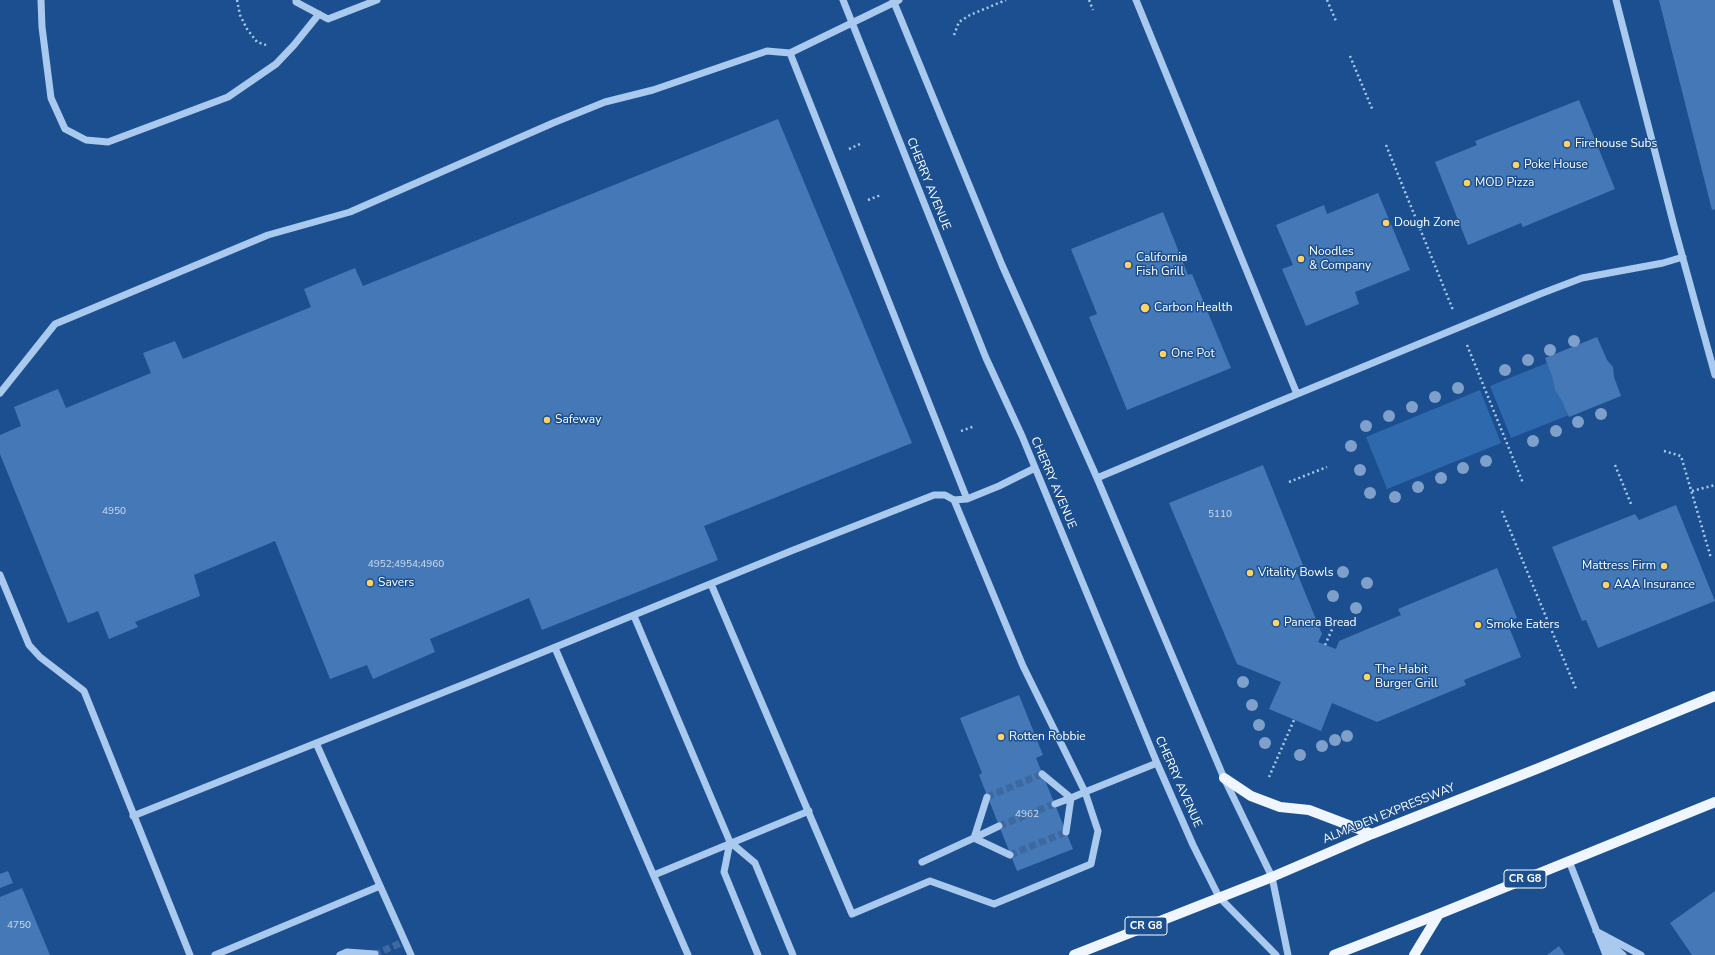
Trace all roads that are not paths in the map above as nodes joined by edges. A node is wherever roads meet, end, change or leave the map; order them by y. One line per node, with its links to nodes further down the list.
1 (42, 0): 8 (street)
2 (296, 0): 8 (street)
3 (377, 0): 8 (street)
4 (843, 0): 9 (street, CHERRY AVENUE)
5 (1136, 0): 14 (street)
6 (1616, 0): 11 (street)
7 (896, 1): 9 (street); 16 (street)
8 (318, 14)
9 (852, 24): 10 (street); 15 (street, CHERRY AVENUE)
10 (790, 53): 13 (street); 17 (street)
11 (1683, 257): 12 (street); 14 (street)
12 (1715, 375)
13 (0, 393)
14 (1297, 394): 16 (street)
15 (1035, 468): 17 (street); 25 (street, CHERRY AVENUE)
16 (1097, 478): 27 (street)
17 (967, 499): 18 (street)
18 (954, 500): 20 (street); 28 (street)
19 (0, 575): 34 (street)
20 (711, 584): 21 (street); 33 (street)
21 (634, 616): 22 (street); 39 (street)
22 (555, 648): 24 (street); 43 (street)
23 (1715, 696): 37 (main road, ALMADEN EXPRESSWAY / CR G8)
24 (316, 743): 34 (street); 45 (street)
25 (1157, 763): 28 (street); 46 (street, CHERRY AVENUE)
26 (1042, 774): 30 (street)
27 (1224, 778): 37 (main road); 44 (street)
28 (1085, 792): 30 (street); 33 (street)
29 (987, 796): 38 (street)
30 (1071, 798): 32 (street); 36 (street)
31 (1715, 802): 41 (main road, CR G8)
32 (1055, 804)
33 (809, 811): 39 (street)
34 (133, 816): 50 (street)
35 (999, 826): 38 (street)
36 (1066, 832)
37 (1372, 834): 44 (main road, ALMADEN EXPRESSWAY / CR G8)
38 (974, 838): 40 (street); 42 (street)
39 (730, 842): 43 (street); 55 (street); 56 (street)
40 (1010, 855)
41 (1569, 861): 47 (main road, CR G8); 48 (street)
42 (922, 862)
43 (654, 875): 54 (street)
44 (1272, 877): 46 (main road, ALMADEN EXPRESSWAY / CR G8); 59 (street)
45 (380, 886): 51 (street); 53 (street)
46 (1219, 897): 57 (main road, ALMADEN EXPRESSWAY / CR G8); 58 (street, CHERRY AVENUE)
47 (1439, 914): 60 (main road, CR G8); 61 (main road)
48 (1596, 930): 62 (street); 63 (street); 64 (street); 65 (street)
49 (375, 954): 52 (street)
50 (190, 955)
51 (215, 955)
52 (340, 955)
53 (411, 955)
54 (688, 955)
55 (758, 955)
56 (792, 955)
57 (1074, 955)
58 (1276, 955)
59 (1288, 955)
60 (1334, 955)
61 (1414, 955)
62 (1606, 955)
63 (1614, 955)
64 (1623, 955)
65 (1641, 955)

